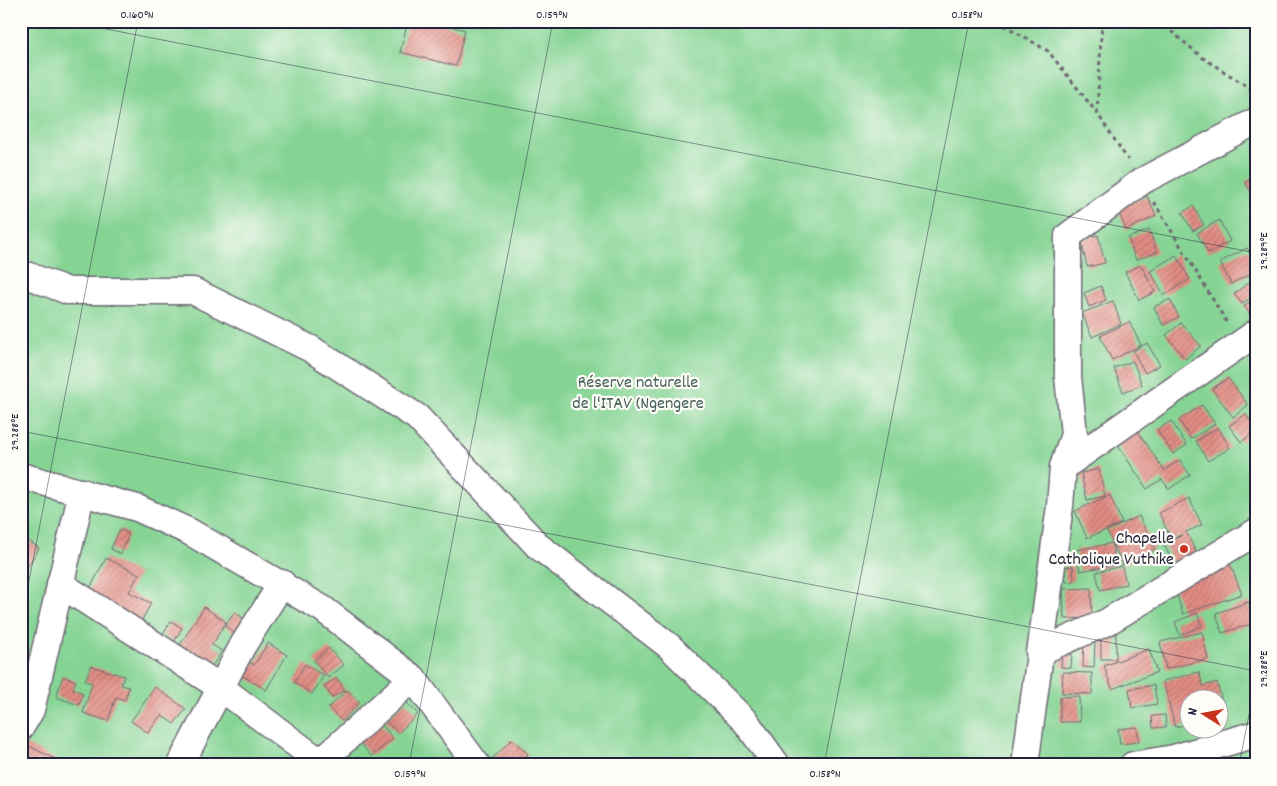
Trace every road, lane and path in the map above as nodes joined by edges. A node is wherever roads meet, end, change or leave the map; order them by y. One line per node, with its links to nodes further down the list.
1 (1102, 21): 4 (path)
2 (1159, 21): 3 (path)
3 (1256, 92)
4 (1096, 113)
5 (1256, 121): 8 (street)
6 (21, 273): 22 (street)
7 (1256, 333): 8 (street)
8 (1063, 467): 14 (street)
9 (21, 476): 10 (street)
10 (82, 492): 12 (street); 13 (street)
11 (1256, 532): 14 (street)
12 (282, 583): 15 (street); 16 (street)
13 (60, 584): 16 (street); 17 (street)
14 (1039, 652): 23 (street)
15 (413, 678): 19 (street); 21 (street)
16 (220, 687): 19 (street); 20 (street)
17 (21, 727)
18 (1255, 739): 24 (street)
19 (320, 764)
20 (180, 765)
21 (478, 765)
22 (777, 765)
23 (1025, 765)
24 (1133, 765)

